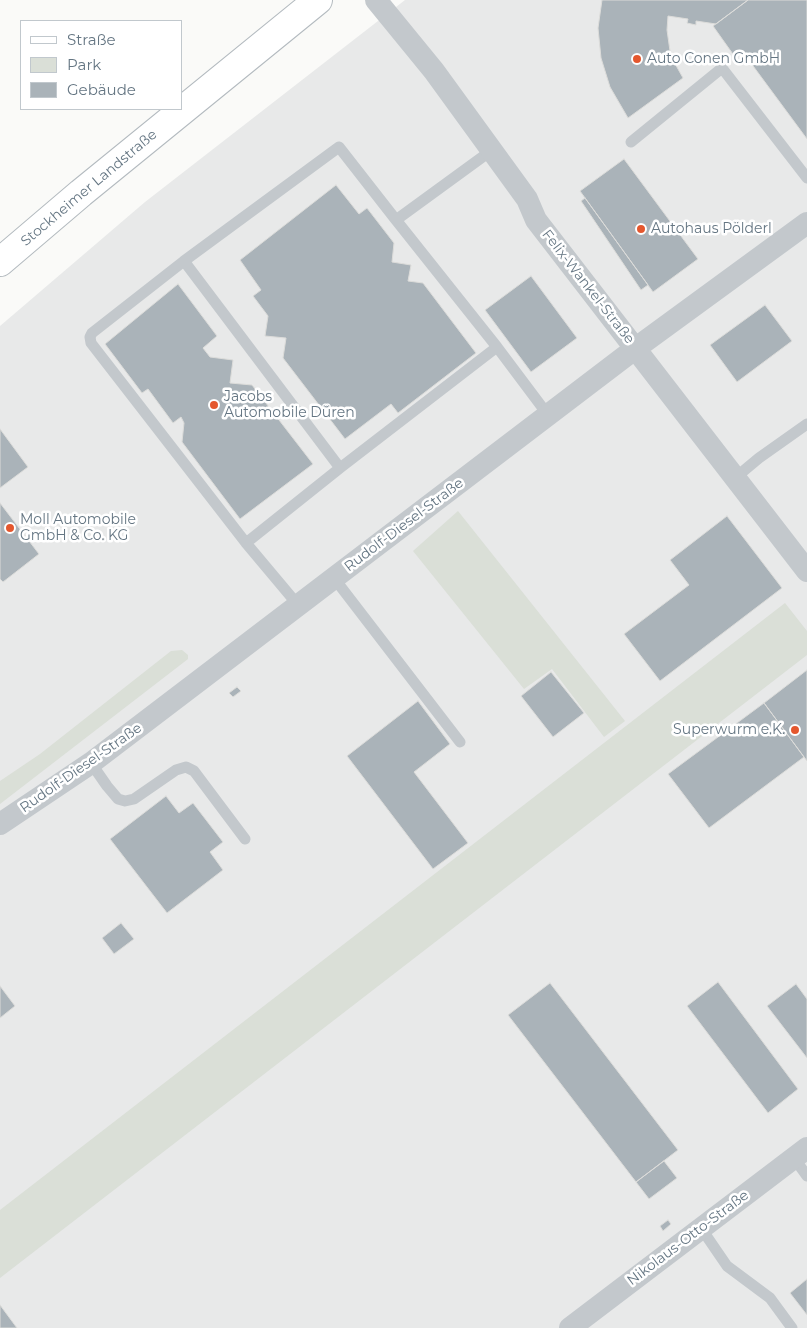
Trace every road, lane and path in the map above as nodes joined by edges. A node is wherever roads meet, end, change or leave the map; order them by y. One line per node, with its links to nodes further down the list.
1 (318, 0): 9 (street, Stockheimer Landstraße)
2 (376, 0): 4 (street, Felix-Wankel-Straße)
3 (631, 142): 5 (lane)
4 (492, 150): 6 (lane); 11 (street, Felix-Wankel-Straße)
5 (807, 178)
6 (396, 220): 8 (lane); 10 (lane)
7 (807, 223): 11 (street, Rudolf-Diesel-Straße)
8 (184, 261): 14 (lane); 16 (lane)
9 (0, 262)
10 (497, 347): 12 (lane); 14 (lane)
11 (636, 348): 12 (street, Rudolf-Diesel-Straße); 15 (street, Felix-Wankel-Straße)
12 (548, 415): 18 (street, Rudolf-Diesel-Straße)
13 (807, 424): 15 (lane)
14 (340, 468): 16 (lane)
15 (735, 478): 17 (street, Felix-Wankel-Straße)
16 (246, 543): 19 (lane)
17 (807, 571)
18 (334, 578): 19 (street, Rudolf-Diesel-Straße); 20 (lane)
19 (298, 605): 21 (street, Rudolf-Diesel-Straße)
20 (460, 742)
21 (92, 764): 22 (street, Rudolf-Diesel-Straße); 23 (lane)
22 (0, 824)
23 (245, 839)
24 (803, 1161): 25 (street, Nikolaus-Otto-Straße)
25 (701, 1228): 26 (street, Nikolaus-Otto-Straße); 27 (lane)
26 (570, 1328)
27 (792, 1328)

